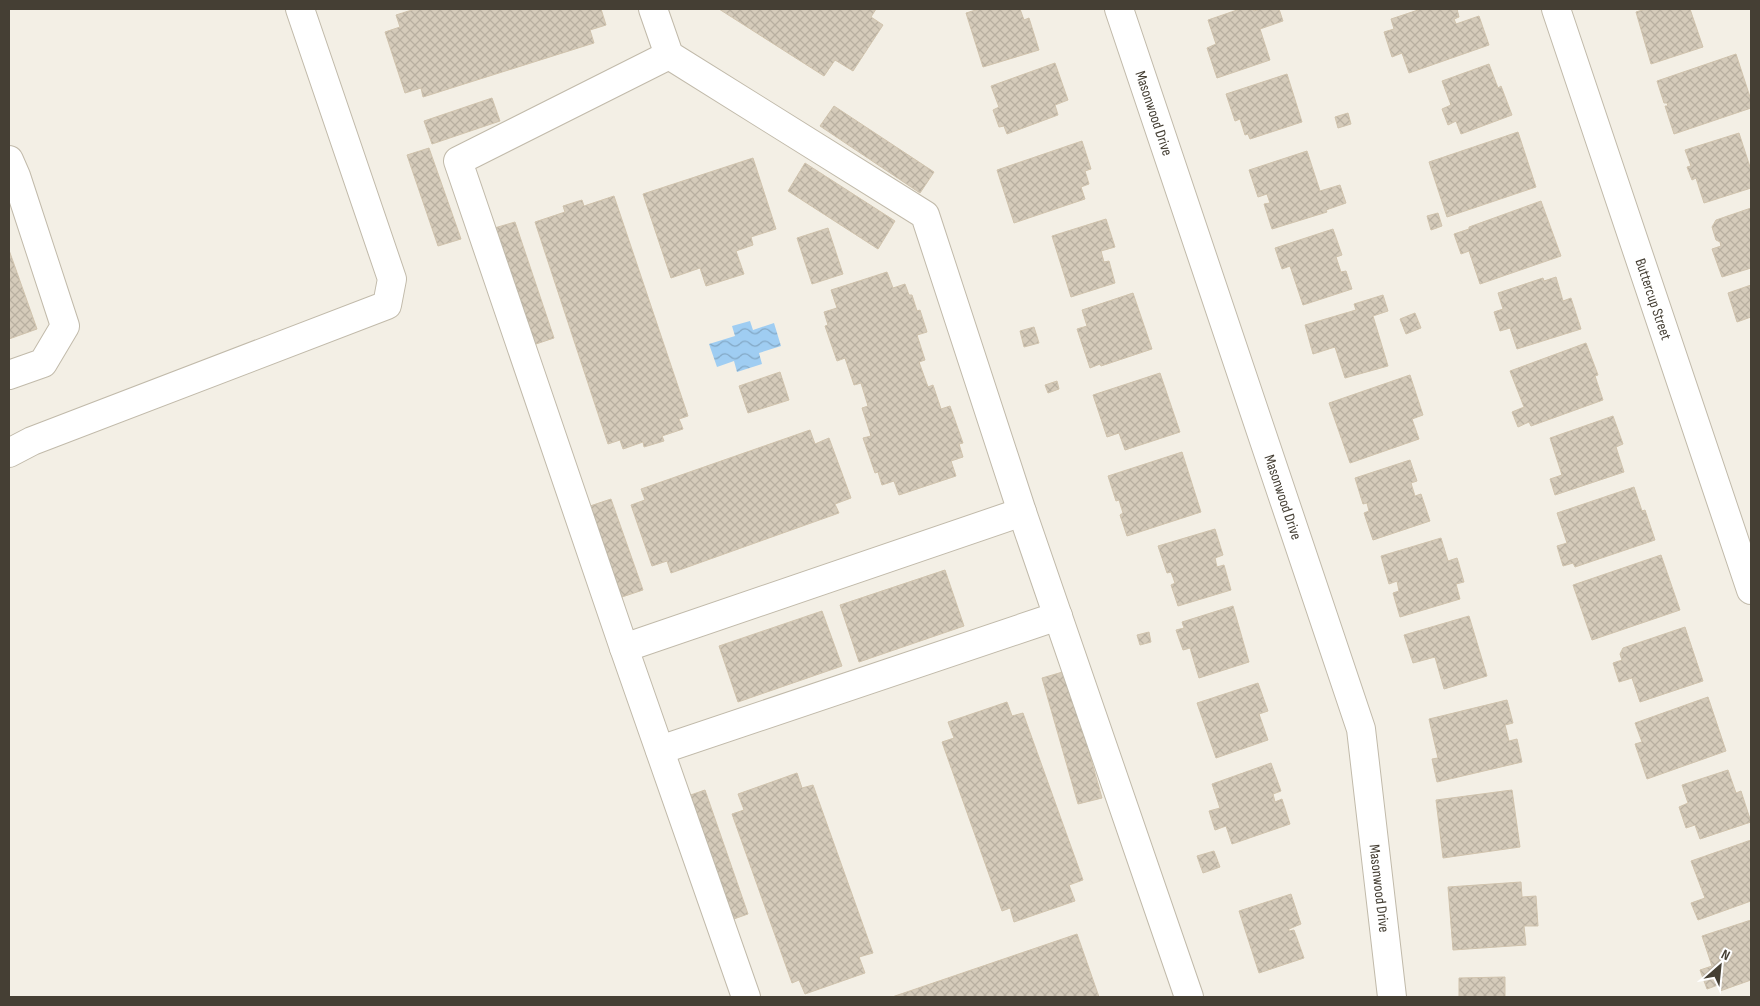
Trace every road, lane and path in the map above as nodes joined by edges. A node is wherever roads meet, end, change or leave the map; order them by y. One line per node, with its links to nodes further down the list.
1 (300, 9): 8 (street)
2 (653, 9): 5 (street)
3 (1119, 9): 16 (street, Masonwood Drive)
4 (1556, 9): 10 (street, Buttercup Street)
5 (668, 55): 9 (street); 12 (street)
6 (9, 160): 7 (street)
7 (9, 375)
8 (9, 453)
9 (1022, 512): 11 (street); 12 (street)
10 (1751, 590)
11 (1058, 616): 13 (street); 15 (street)
12 (624, 648): 13 (street)
13 (660, 750): 14 (street)
14 (746, 997)
15 (1189, 997)
16 (1392, 997)

